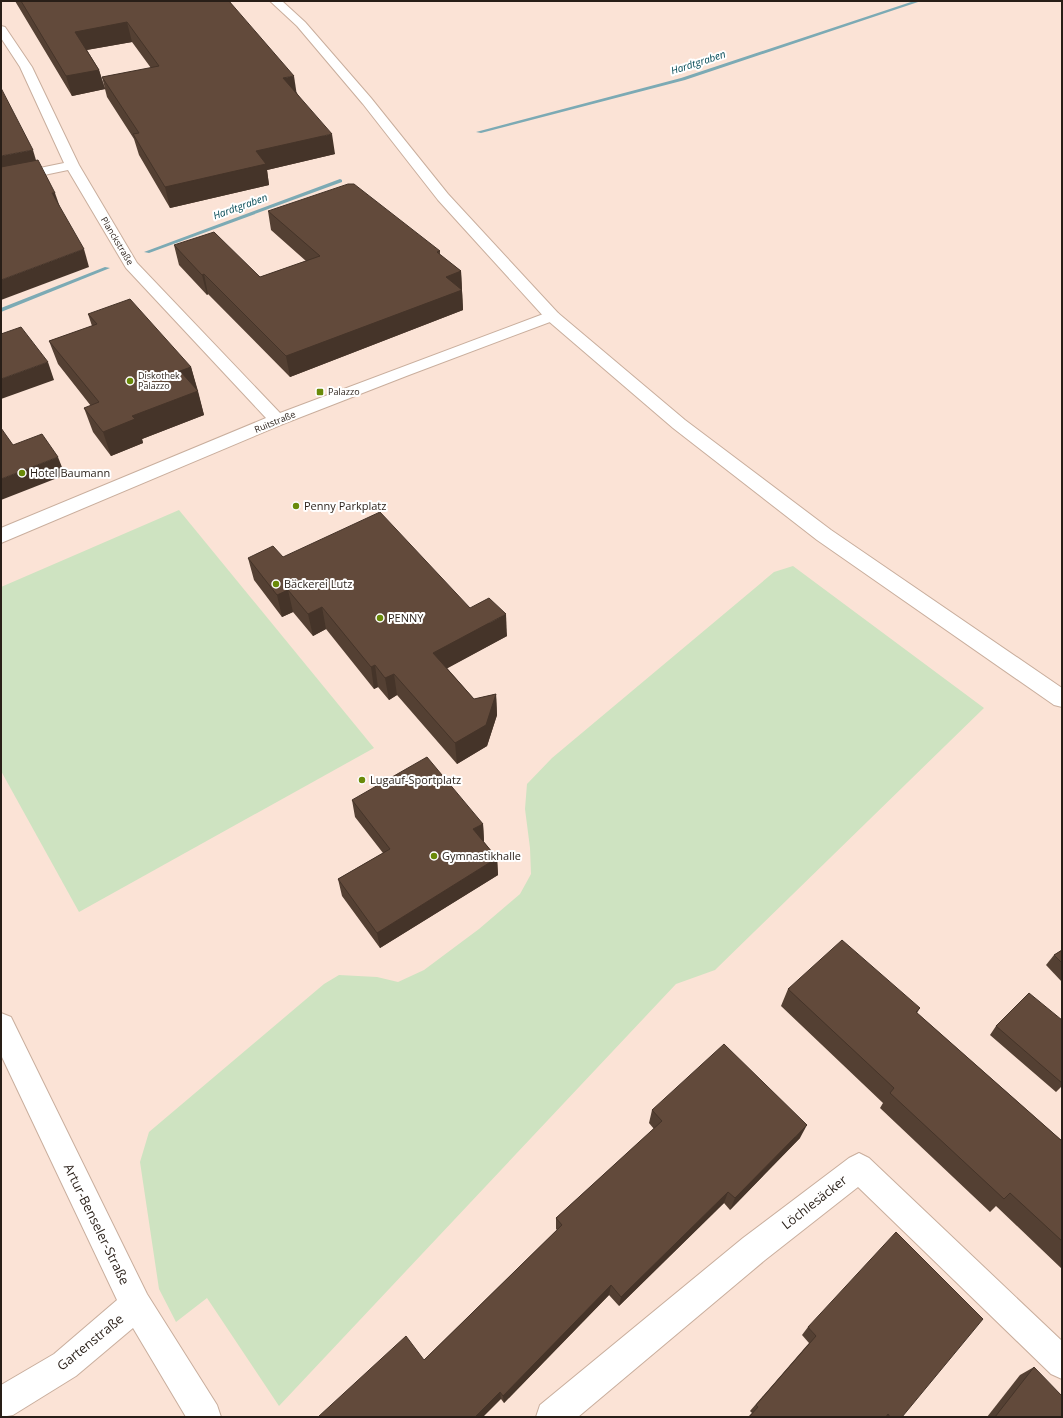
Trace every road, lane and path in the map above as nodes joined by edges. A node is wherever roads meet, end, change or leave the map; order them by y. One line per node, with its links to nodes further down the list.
1 (276, 1): 5 (street)
2 (1, 29): 3 (street, Planckstraße)
3 (72, 165): 4 (street); 6 (street, Planckstraße)
4 (1, 180)
5 (552, 316): 6 (street, Ruitstraße); 8 (street)
6 (277, 420): 7 (street, Ruitstraße)
7 (1, 536)
8 (1062, 699)
9 (1, 1026): 10 (street, Artur-Benseler-Straße)
10 (136, 1305): 12 (street, Gartenstraße); 13 (street, Artur-Benseler-Straße)
11 (1062, 1363): 14 (street, Löchlesäcker)
12 (1, 1403)
13 (205, 1417)
14 (552, 1417)

